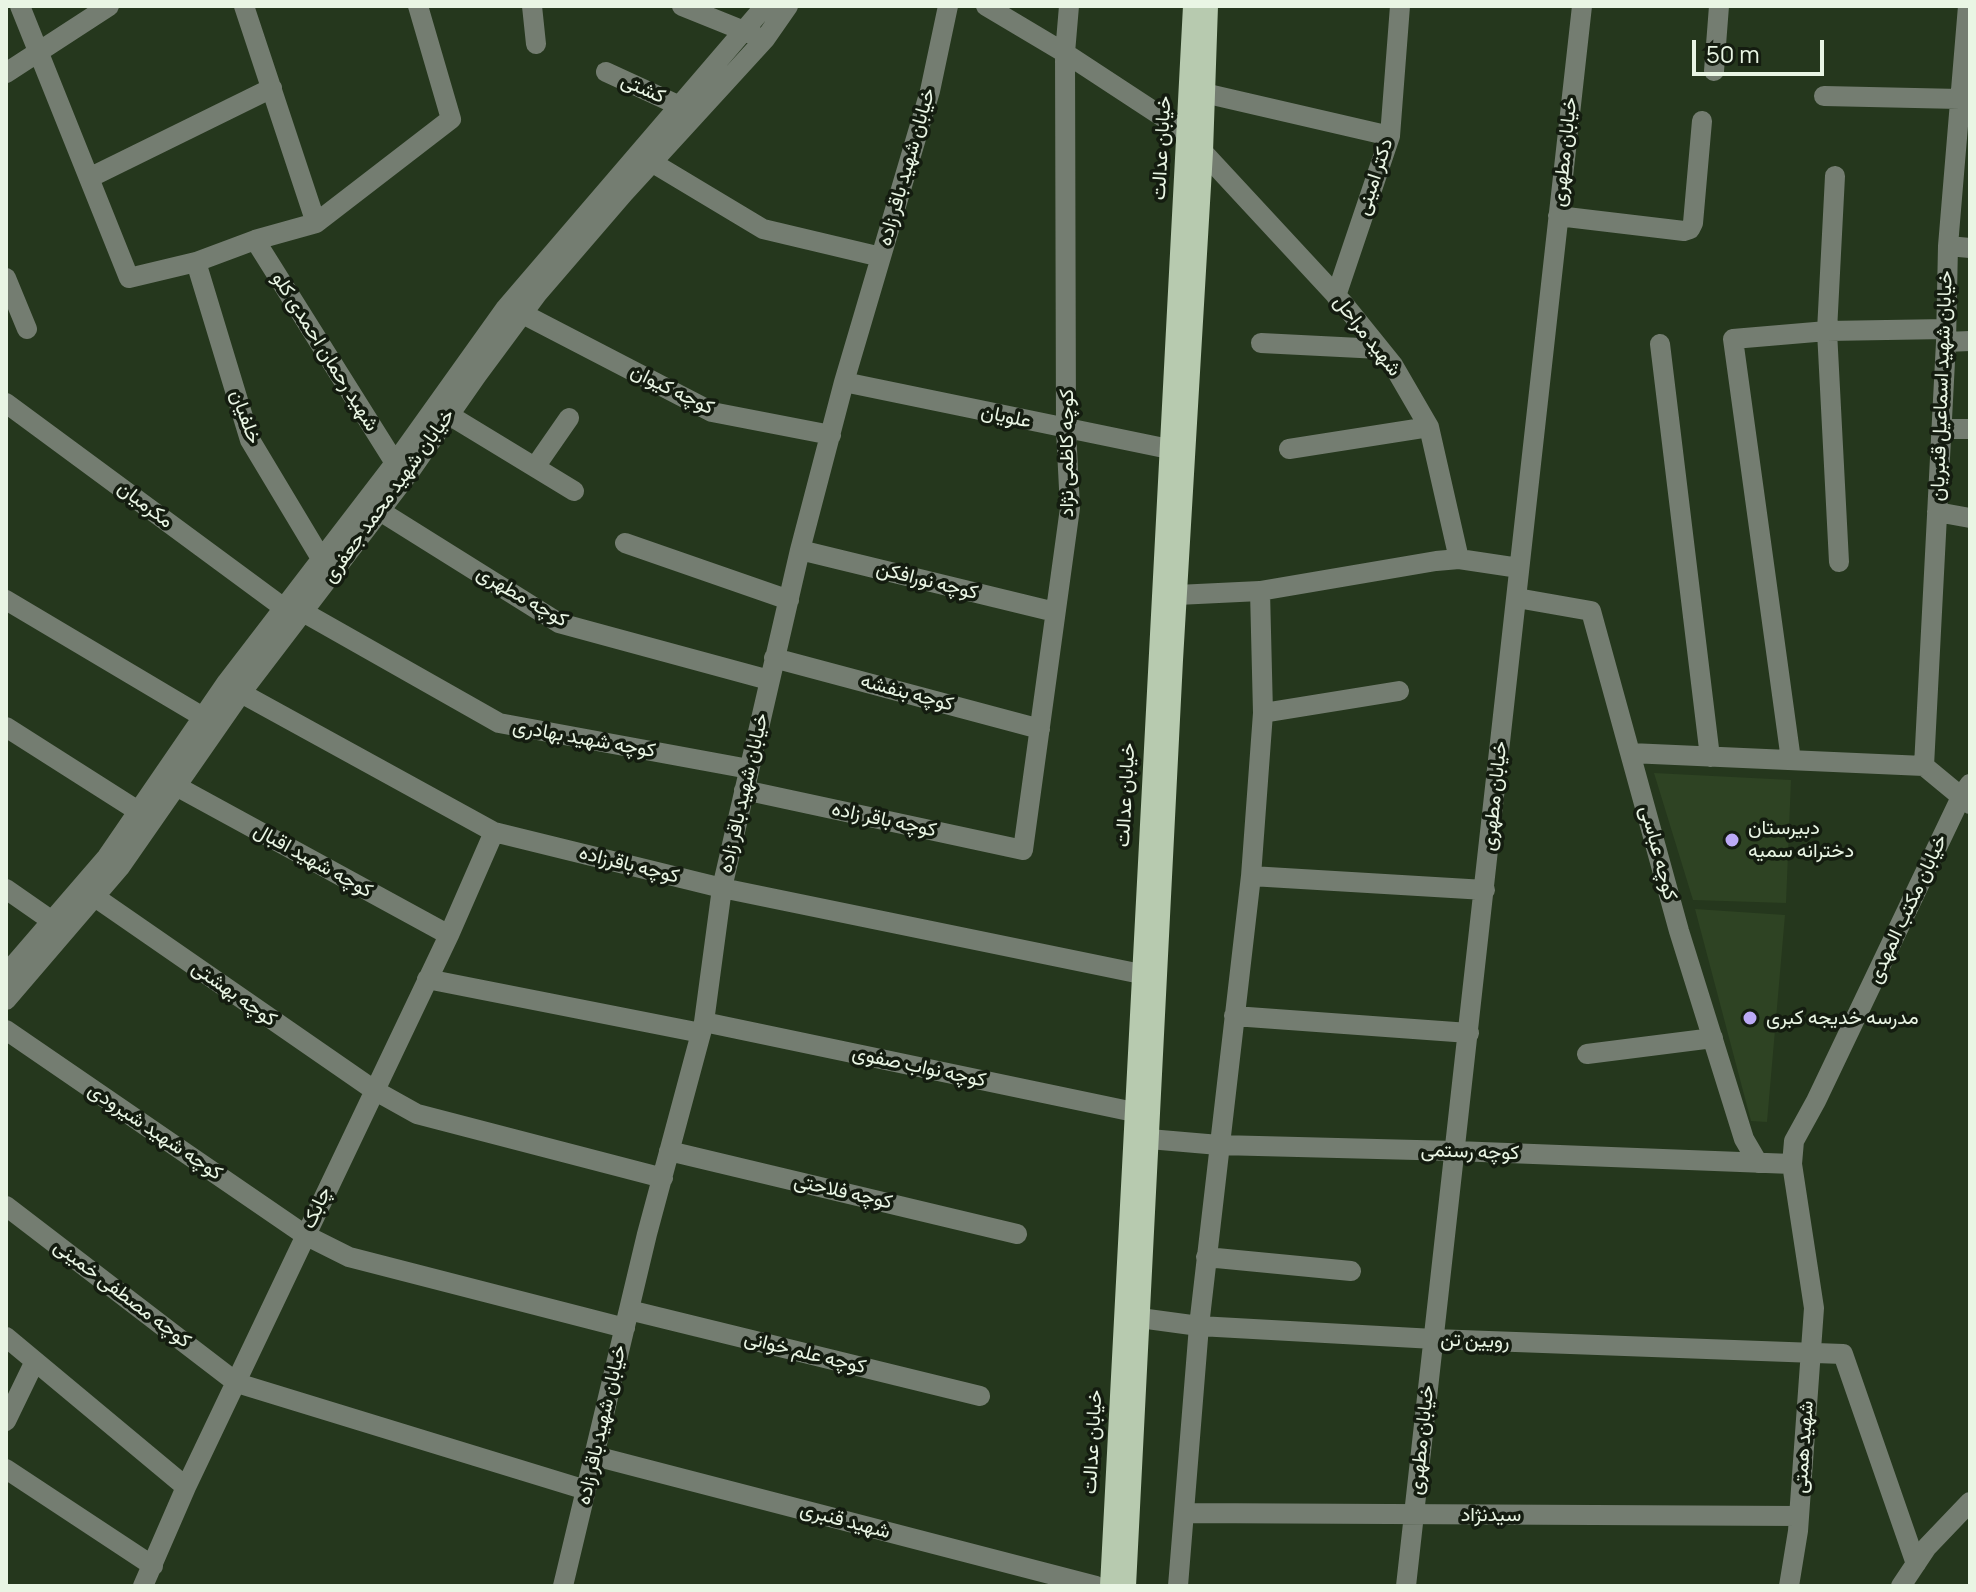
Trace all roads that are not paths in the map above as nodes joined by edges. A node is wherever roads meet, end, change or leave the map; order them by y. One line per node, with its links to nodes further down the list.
1 (20, 6): 21 (street)
2 (109, 6): 21 (street)
3 (244, 6): 26 (street)
4 (418, 6): 39 (street)
5 (532, 6): 20 (street)
6 (682, 6): 18 (street)
7 (765, 6): 18 (street, خیابان شهید محمد جعفری)
8 (788, 6): 19 (street, خیابان شهید محمد جعفری)
9 (948, 6): 43 (street, خیابان شهید باقر زاده)
10 (986, 6): 22 (street)
11 (1069, 6): 22 (street, کوچه کاظمی نژاد)
12 (1193, 6): 32 (main road, خیابان عدالت)
13 (1208, 6): 27 (main road, خیابان عدالت)
14 (1400, 6): 33 (street, دکتر امینی)
15 (1582, 6): 38 (street, خیابان مطهری)
16 (1719, 6): 23 (street)
17 (1968, 6): 29 (street, خیابان شهید اسماعیل قنبریان)
18 (745, 32): 19 (street); 30 (street, خیابان شهید محمد جعفری)
19 (765, 39): 35 (street, خیابان شهید محمد جعفری)
20 (536, 44)
21 (39, 53): 25 (street); 37 (street)
22 (1065, 53): 32 (street); 62 (street, کوچه کاظمی نژاد)
23 (1714, 71)
24 (606, 72): 30 (street, کشتی)
25 (6, 73)
26 (272, 88): 37 (street); 39 (street)
27 (1204, 93): 33 (street); 34 (main road, خیابان عدالت)
28 (1824, 96): 29 (street)
29 (1960, 99): 41 (street, خیابان شهید اسماعیل قنبریان)
30 (680, 106): 66 (street, خیابان شهید محمد جعفری)
31 (1702, 121): 38 (street)
32 (1187, 133): 64 (main road, خیابان عدالت)
33 (1390, 136): 46 (street, دکتر امینی)
34 (1203, 152): 46 (street, شهید مراحل); 79 (main road, خیابان عدالت)
35 (653, 163): 43 (street); 47 (street, خیابان شهید محمد جعفری)
36 (1835, 176): 49 (street)
37 (89, 178): 44 (street)
38 (1558, 216): 77 (street, خیابان مطهری)
39 (316, 223): 40 (street)
40 (255, 240): 44 (street); 66 (street, شهید رحمان احمدی کلو)
41 (1948, 246): 42 (street); 50 (street, خیابان شهید اسماعیل قنبریان)
42 (1970, 248)
43 (881, 257): 55 (street, خیابان شهید باقر زاده)
44 (196, 262): 75 (street, خلفیان)
45 (6, 278): 48 (street)
46 (1336, 296): 54 (street, شهید مراحل)
47 (523, 314): 57 (street, خیابان شهید محمد جعفری); 63 (street, کوچه کیوان)
48 (27, 329)
49 (1827, 331): 50 (street); 76 (street); 95 (street)
50 (1946, 335): 51 (street); 60 (street, خیابان شهید اسماعیل قنبریان)
51 (1970, 341)
52 (1261, 343): 54 (street)
53 (1660, 344): 94 (street)
54 (1380, 349): 59 (street, شهید مراحل)
55 (844, 382): 62 (street, علویان); 63 (street, خیابان شهید باقر زاده)
56 (6, 403): 83 (street, مکرمیان)
57 (449, 415): 67 (street); 69 (street, خیابان شهید محمد جعفری)
58 (569, 418): 67 (street)
59 (1429, 427): 65 (street); 74 (street, شهید مراحل)
60 (1941, 429): 61 (street); 70 (street, خیابان شهید اسماعیل قنبریان)
61 (1970, 429)
62 (1066, 430): 64 (street, علویان); 84 (street, کوچه کاظمی نژاد)
63 (831, 435): 73 (street, خیابان شهید باقر زاده)
64 (1169, 449): 112 (main road, خیابان عدالت)
65 (1289, 449)
66 (395, 463): 75 (street, خیابان شهید محمد جعفری)
67 (535, 467): 68 (street)
68 (574, 491)
69 (380, 511): 83 (street, خیابان شهید محمد جعفری); 86 (street, کوچه مطهری)
70 (1937, 512): 71 (street); 96 (street, خیابان شهید اسماعیل قنبریان)
71 (1970, 518)
72 (625, 543): 82 (street)
73 (800, 550): 82 (street, خیابان شهید باقر زاده); 84 (street, کوچه نورافکن)
74 (1459, 559): 77 (street); 78 (street)
75 (322, 560): 83 (street, خیابان شهید محمد جعفری)
76 (1839, 562)
77 (1519, 568): 80 (street, خیابان مطهری)
78 (1260, 591): 79 (street); 89 (street)
79 (1177, 595): 123 (main road, خیابان عدالت)
80 (1517, 598): 93 (street, کوچه عباسی); 107 (street, خیابان مطهری)
81 (6, 600): 90 (street)
82 (789, 600): 85 (street, خیابان شهید باقر زاده)
83 (293, 610): 88 (street, خیابان شهید محمد جعفری); 90 (street, خیابان شهید محمد جعفری); 97 (street, کوچه شهید بهادری)
84 (1055, 612): 92 (street, کوچه کاظمی نژاد)
85 (774, 658): 86 (street, خیابان شهید باقر زاده); 92 (street, کوچه بنفشه)
86 (769, 680): 97 (street, خیابان شهید باقر زاده)
87 (1399, 691): 89 (street)
88 (241, 693): 98 (street, خیابان شهید محمد جعفری); 102 (street, کوچه باقرزاده)
89 (1263, 713): 104 (street)
90 (203, 717): 101 (street, خیابان شهید محمد جعفری)
91 (6, 727): 101 (street)
92 (1040, 729): 103 (street, کوچه کاظمی نژاد)
93 (1630, 753): 94 (street); 119 (street, کوچه عباسی)
94 (1710, 757): 95 (street)
95 (1791, 760): 96 (street)
96 (1924, 766): 100 (street)
97 (749, 769): 99 (street, خیابان شهید باقر زاده)
98 (176, 786): 108 (street, خیابان شهید محمد جعفری); 110 (street, کوچه شهید اقبال)
99 (744, 790): 103 (street, کوچه باقر زاده); 105 (street, خیابان شهید باقر زاده)
100 (1967, 794): 128 (street, خیابان مکتب المهدی)
101 (138, 811): 109 (street, خیابان شهید محمد جعفری)
102 (494, 832): 105 (street, کوچه باقرزاده); 110 (street, چابک)
103 (1023, 850)
104 (1251, 876): 107 (street); 115 (street)
105 (722, 888): 112 (street, کوچه باقرزاده); 116 (street, خیابان شهید باقر زاده)
106 (6, 889): 109 (street)
107 (1485, 890): 118 (street, خیابان مطهری)
108 (95, 897): 114 (street, خیابان شهید محمد جعفری); 121 (street, کوچه بهشتی)
109 (52, 921): 111 (street, خیابان شهید محمد جعفری)
110 (449, 935): 113 (street, چابک)
111 (6, 974)
112 (1141, 974): 122 (main road, خیابان عدالت)
113 (427, 979): 116 (street, کوچه نواب صفوی); 121 (street, چابک)
114 (6, 1000)
115 (1234, 1016): 118 (street); 124 (street)
116 (702, 1028): 122 (street, کوچه نواب صفوی); 125 (street, خیابان شهید باقر زاده)
117 (6, 1030): 132 (street, کوچه شهید شیرودی)
118 (1469, 1033): 126 (street, خیابان مطهری)
119 (1713, 1038): 120 (street); 127 (street, کوچه عباسی)
120 (1587, 1054)
121 (374, 1090): 129 (street, کوچه بهشتی); 132 (street, چابک)
122 (1134, 1112): 159 (main road, خیابان عدالت)
123 (1149, 1139): 124 (street, کوچه رستمی); 136 (main road, خیابان عدالت)
124 (1219, 1145): 126 (street, کوچه رستمی); 133 (street)
125 (669, 1151): 129 (street, خیابان شهید باقر زاده); 131 (street, کوچه فلاحتی)
126 (1456, 1151): 127 (street, کوچه رستمی); 140 (street, خیابان مطهری)
127 (1758, 1163): 128 (street, کوچه رستمی)
128 (1792, 1164): 135 (street, خیابان مکتب المهدی)
129 (663, 1178): 137 (street, خیابان شهید باقر زاده)
130 (6, 1206): 143 (street, کوچه مصطفی خمینی)
131 (1017, 1234)
132 (305, 1235): 137 (street, کوچه شهید شیرودی); 143 (street, چابک)
133 (1206, 1257): 134 (street); 138 (street)
134 (1351, 1271)
135 (1814, 1308): 141 (street, شهید همتی)
136 (1140, 1318): 138 (street, رویین تن); 160 (main road, خیابان عدالت)
137 (627, 1319): 144 (street, کوچه علم خوانی); 146 (street, خیابان شهید باقر زاده)
138 (1199, 1326): 140 (street, رویین تن); 151 (street)
139 (6, 1337): 142 (street)
140 (1434, 1339): 141 (street, رویین تن); 152 (street, خیابان مطهری)
141 (1811, 1354): 153 (street, شهید همتی); 154 (street, رویین تن)
142 (35, 1361): 145 (street); 148 (street)
143 (237, 1383): 148 (street, چابک); 149 (street)
144 (980, 1396)
145 (6, 1421)
146 (595, 1456): 149 (street, خیابان شهید باقر زاده); 158 (street, شهید قنبری)
147 (6, 1469): 155 (street)
148 (186, 1487): 155 (street, چابک)
149 (586, 1490): 157 (street, خیابان شهید باقر زاده)
150 (1970, 1502): 154 (street)
151 (1184, 1513): 152 (street, سیدنژاد); 161 (street)
152 (1414, 1515): 153 (street, سیدنژاد); 162 (street, خیابان مطهری)
153 (1799, 1516): 163 (street, شهید همتی)
154 (1916, 1564): 164 (street)
155 (153, 1566): 156 (street, چابک)
156 (143, 1586)
157 (563, 1586)
158 (1096, 1586)
159 (1110, 1586)
160 (1126, 1586)
161 (1178, 1586)
162 (1406, 1586)
163 (1789, 1586)
164 (1901, 1586)

